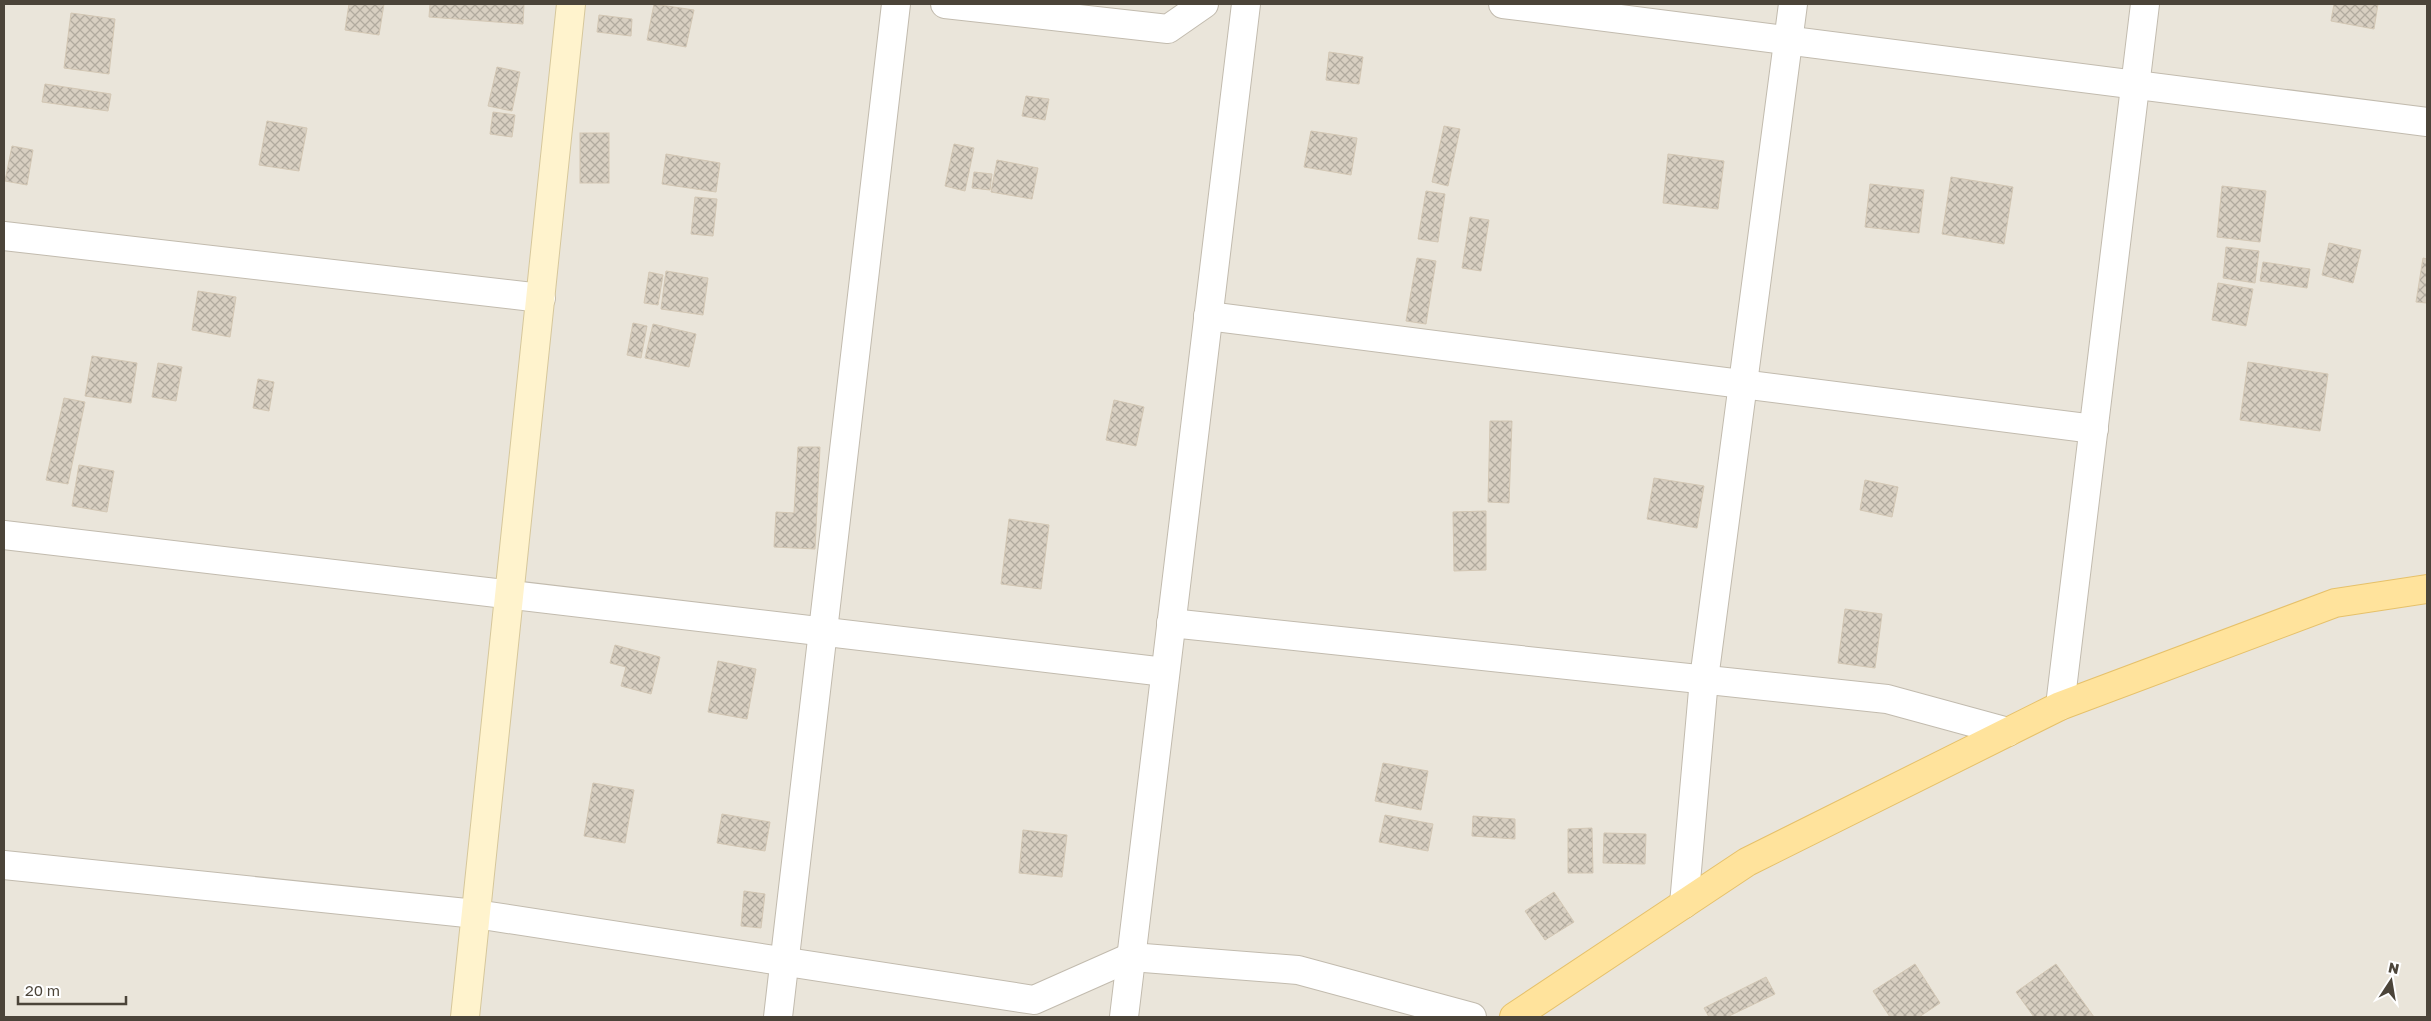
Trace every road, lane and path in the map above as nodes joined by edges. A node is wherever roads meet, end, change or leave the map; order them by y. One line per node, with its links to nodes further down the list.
1 (571, 4): 13 (street)
2 (896, 4): 21 (street)
3 (945, 4): 4 (street)
4 (1204, 4)
5 (1246, 4): 14 (street)
6 (1503, 4): 9 (street)
7 (1793, 4): 9 (street)
8 (2145, 4): 10 (street)
9 (1789, 41): 10 (street); 15 (street)
10 (2136, 84): 11 (street); 16 (street)
11 (2427, 122)
12 (4, 236): 13 (street)
13 (540, 298): 19 (street)
14 (1208, 316): 15 (street); 20 (street)
15 (1743, 384): 16 (street); 23 (street)
16 (2094, 429): 24 (street)
17 (4, 535): 19 (street)
18 (2427, 589): 24 (main road)
19 (510, 595): 21 (street); 28 (street)
20 (1171, 623): 22 (street); 23 (street)
21 (823, 631): 22 (street); 30 (street)
22 (1165, 672): 29 (street)
23 (1704, 679): 25 (street); 27 (street)
24 (2060, 706): 25 (main road)
25 (2008, 732): 27 (main road)
26 (4, 864): 28 (street)
27 (1684, 904): 35 (main road)
28 (476, 914): 30 (street); 31 (street)
29 (1131, 957): 30 (street); 33 (street); 34 (street)
30 (785, 961): 32 (street)
31 (465, 1017)
32 (778, 1017)
33 (1124, 1017)
34 (1472, 1017)
35 (1514, 1017)

